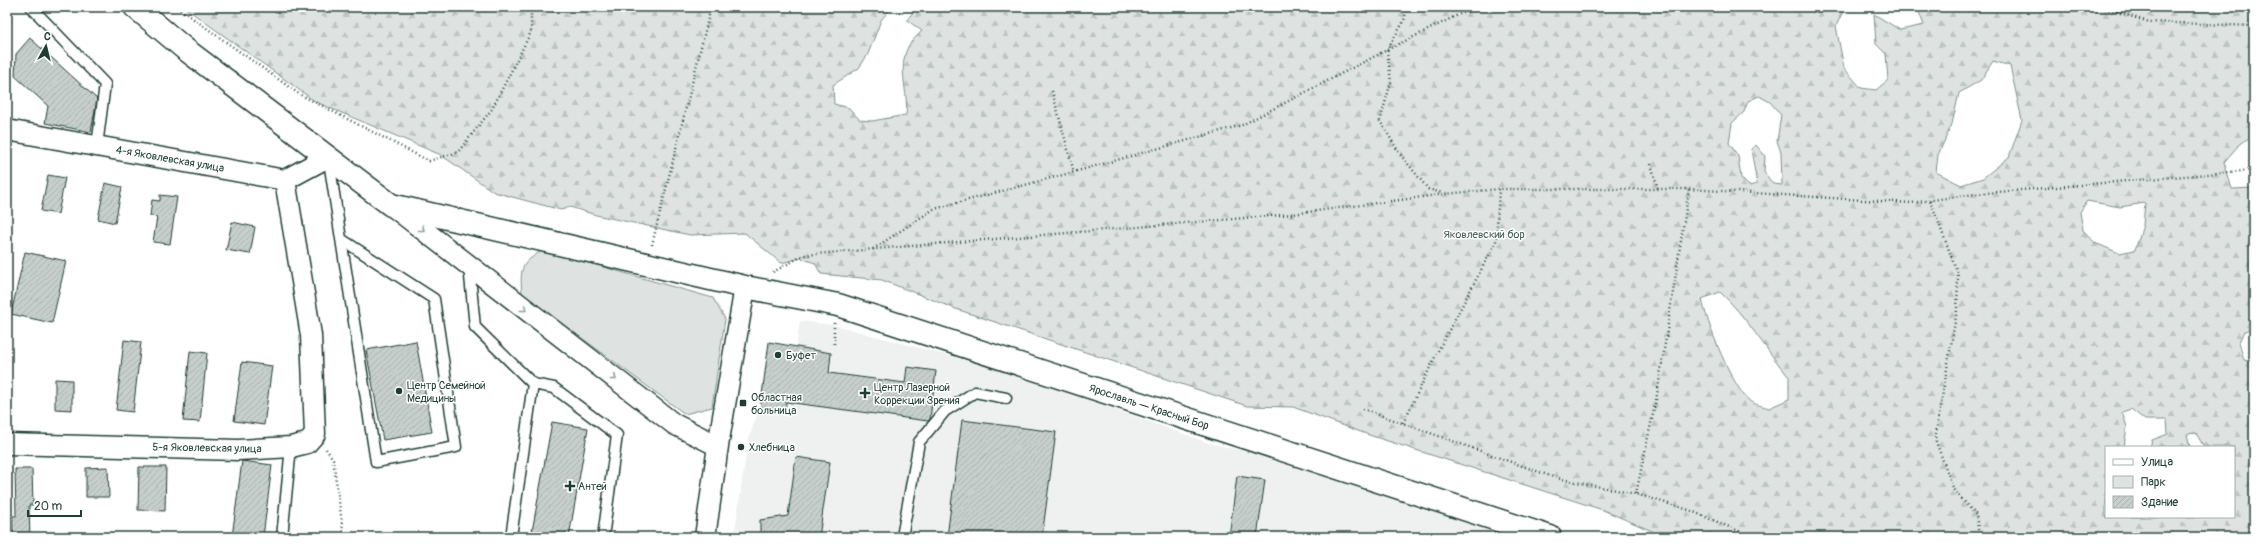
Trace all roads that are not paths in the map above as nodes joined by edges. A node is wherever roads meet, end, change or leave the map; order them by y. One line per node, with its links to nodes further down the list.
1 (31, 7): 4 (lane)
2 (135, 7): 5 (street)
3 (7, 130): 4 (street, 4-я Яковлевская улица)
4 (97, 146): 6 (street, 4-я Яковлевская улица)
5 (328, 157): 6 (street); 7 (street); 8 (lane)
6 (286, 180): 15 (street, 5-я Яковлевская улица)
7 (391, 205): 9 (street, one-way to 9); 10 (street, Ярославль — Красный Бор)
8 (341, 240): 8 (lane)
9 (469, 266): 11 (lane); 14 (street, one-way to 14)
10 (745, 287): 14 (street); 21 (street, Ярославль — Красный Бор)
11 (533, 384): 17 (lane); 18 (lane)
12 (1006, 398): 20 (lane)
13 (7, 444): 15 (street, 5-я Яковлевская улица)
14 (718, 446): 19 (street)
15 (291, 447): 16 (lane)
16 (282, 537)
17 (511, 537)
18 (603, 537)
19 (705, 537)
20 (902, 537)
21 (1550, 537)

